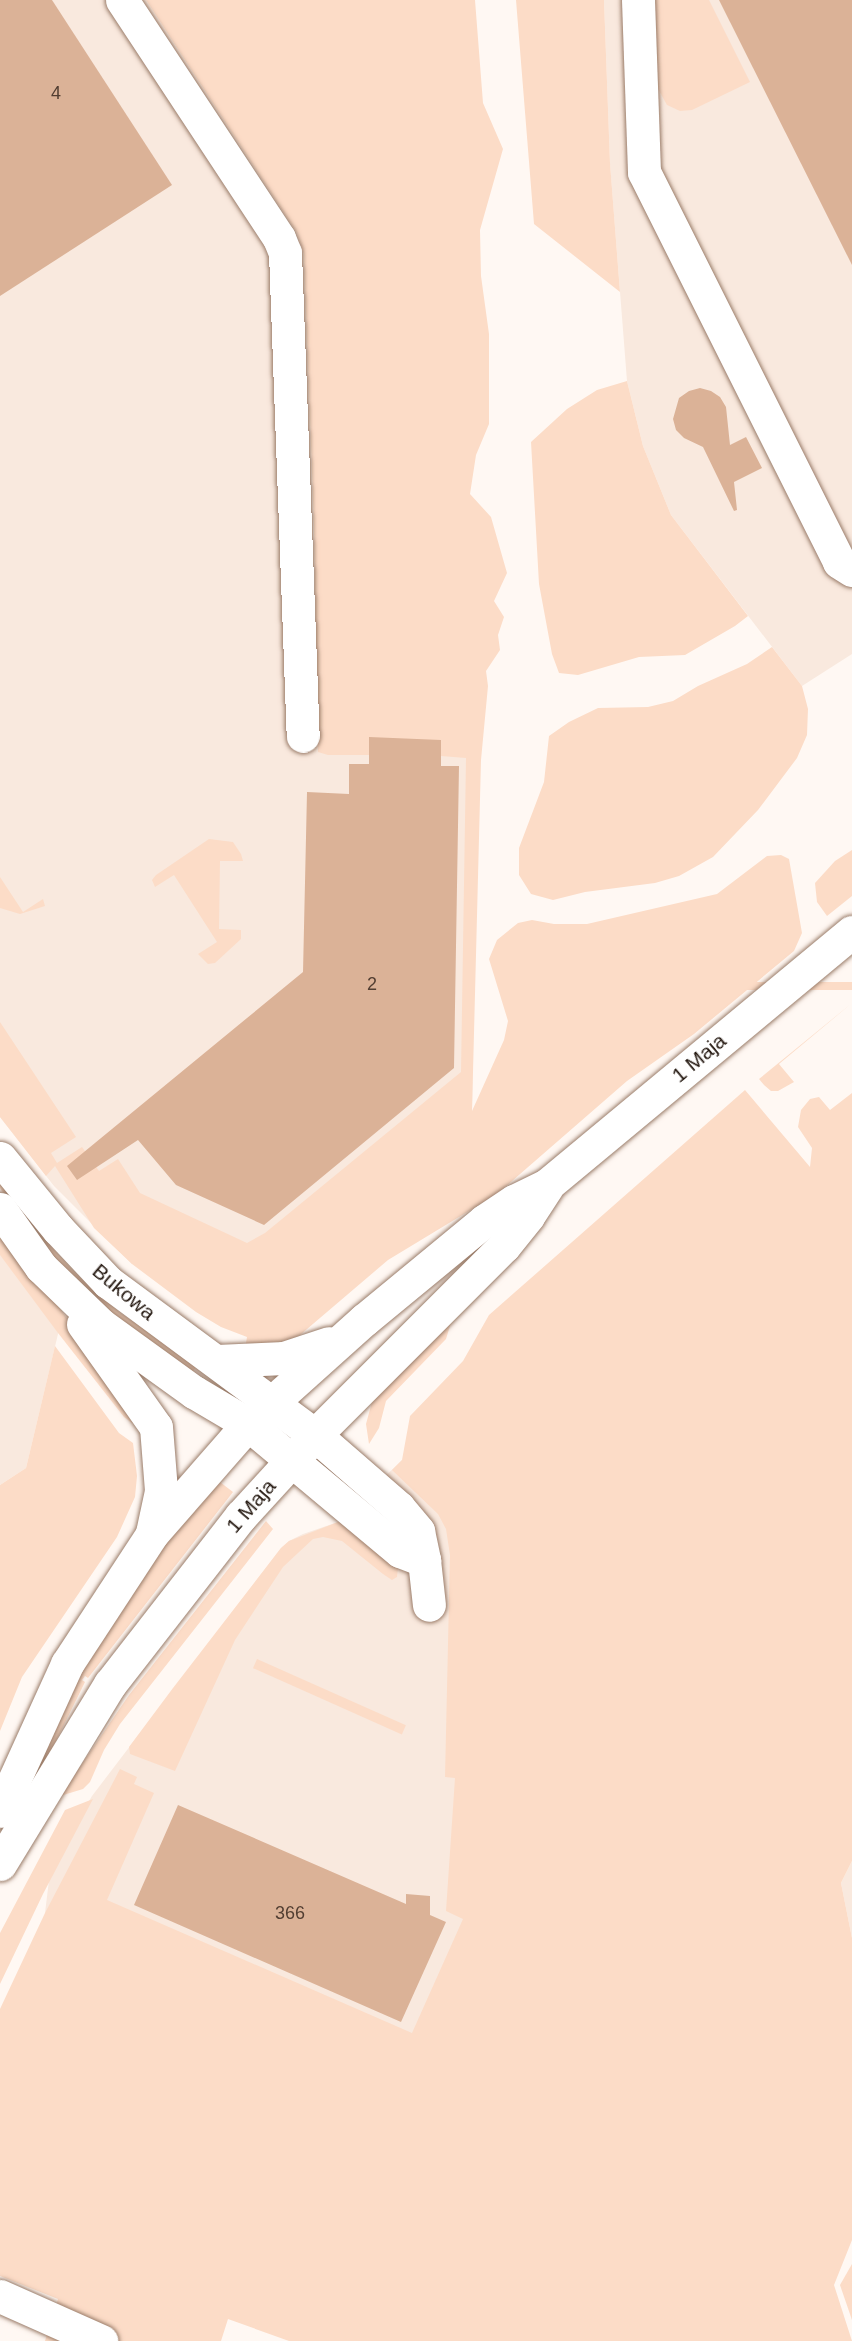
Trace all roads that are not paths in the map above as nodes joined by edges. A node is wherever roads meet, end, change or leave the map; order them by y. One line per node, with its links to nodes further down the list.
1 (123, 0): 4 (street)
2 (638, 0): 3 (street)
3 (852, 570)
4 (303, 736)
5 (852, 932): 7 (street, 1 Maja)
6 (0, 1158): 11 (street, Bukowa)
7 (548, 1185): 10 (street, 1 Maja); 13 (street, 1 Maja)
8 (0, 1209): 9 (street, Bukowa)
9 (41, 1267): 12 (street, Bukowa); 15 (street)
10 (342, 1338): 11 (street); 12 (street, 1 Maja)
11 (217, 1361): 12 (street, Bukowa)
12 (259, 1413): 13 (street); 14 (street); 15 (street, 1 Maja)
13 (315, 1435): 14 (street, 1 Maja); 16 (street)
14 (292, 1459): 16 (street); 19 (street, 1 Maja)
15 (152, 1534): 18 (street, 1 Maja)
16 (424, 1560): 17 (street)
17 (429, 1605)
18 (0, 1811)
19 (0, 1864)
20 (0, 2295): 21 (street)
21 (101, 2341)

